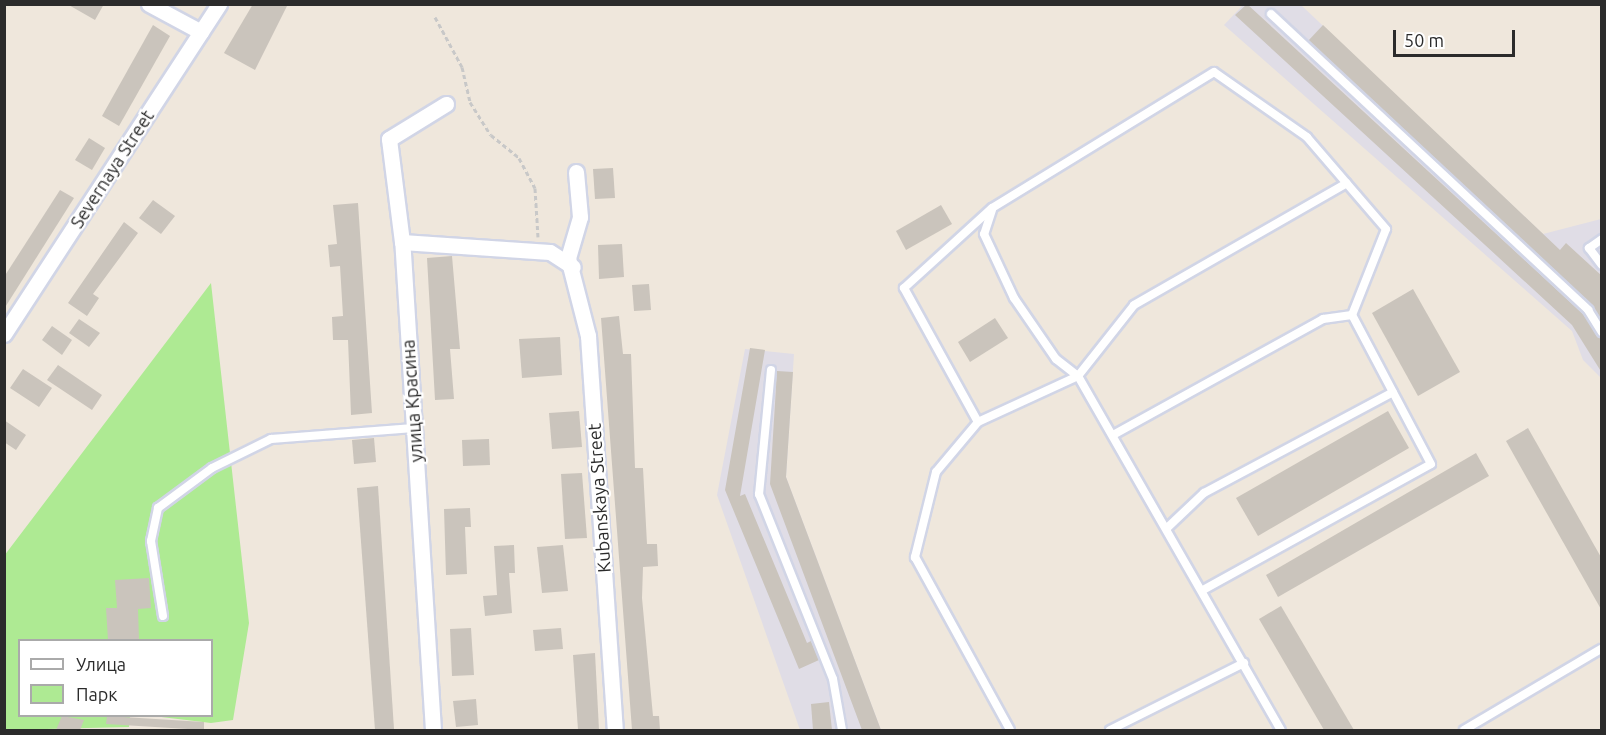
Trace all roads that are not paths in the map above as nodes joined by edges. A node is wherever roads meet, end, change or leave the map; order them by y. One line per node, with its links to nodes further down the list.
1 (149, 4): 4 (street)
2 (219, 4): 4 (street, Severnaya Street)
3 (1272, 14): 14 (lane)
4 (201, 32): 15 (street, Severnaya Street)
5 (446, 104): 10 (street, улица Красина)
6 (576, 172): 12 (street, Kubanskaya Street)
7 (1347, 183): 8 (lane); 13 (lane); 17 (lane)
8 (992, 208): 17 (lane); 19 (lane)
9 (1602, 239): 11 (lane)
10 (402, 242): 12 (street); 20 (street, улица Красина)
11 (1602, 265)
12 (573, 267): 28 (street, Kubanskaya Street)
13 (1352, 315): 18 (lane); 21 (lane)
14 (1602, 332)
15 (4, 334)
16 (771, 370): 29 (lane)
17 (1078, 376): 19 (lane); 21 (lane)
18 (1393, 392): 22 (lane); 23 (lane)
19 (978, 422): 30 (lane)
20 (414, 428): 24 (lane); 27 (street, улица Красина)
21 (1113, 435): 22 (lane)
22 (1165, 524): 23 (lane); 26 (lane)
23 (1203, 590): 26 (lane)
24 (163, 616)
25 (1601, 649): 33 (lane)
26 (1245, 667): 31 (lane); 32 (lane)
27 (433, 730)
28 (615, 730)
29 (842, 730)
30 (1010, 730)
31 (1110, 730)
32 (1281, 730)
33 (1464, 730)

